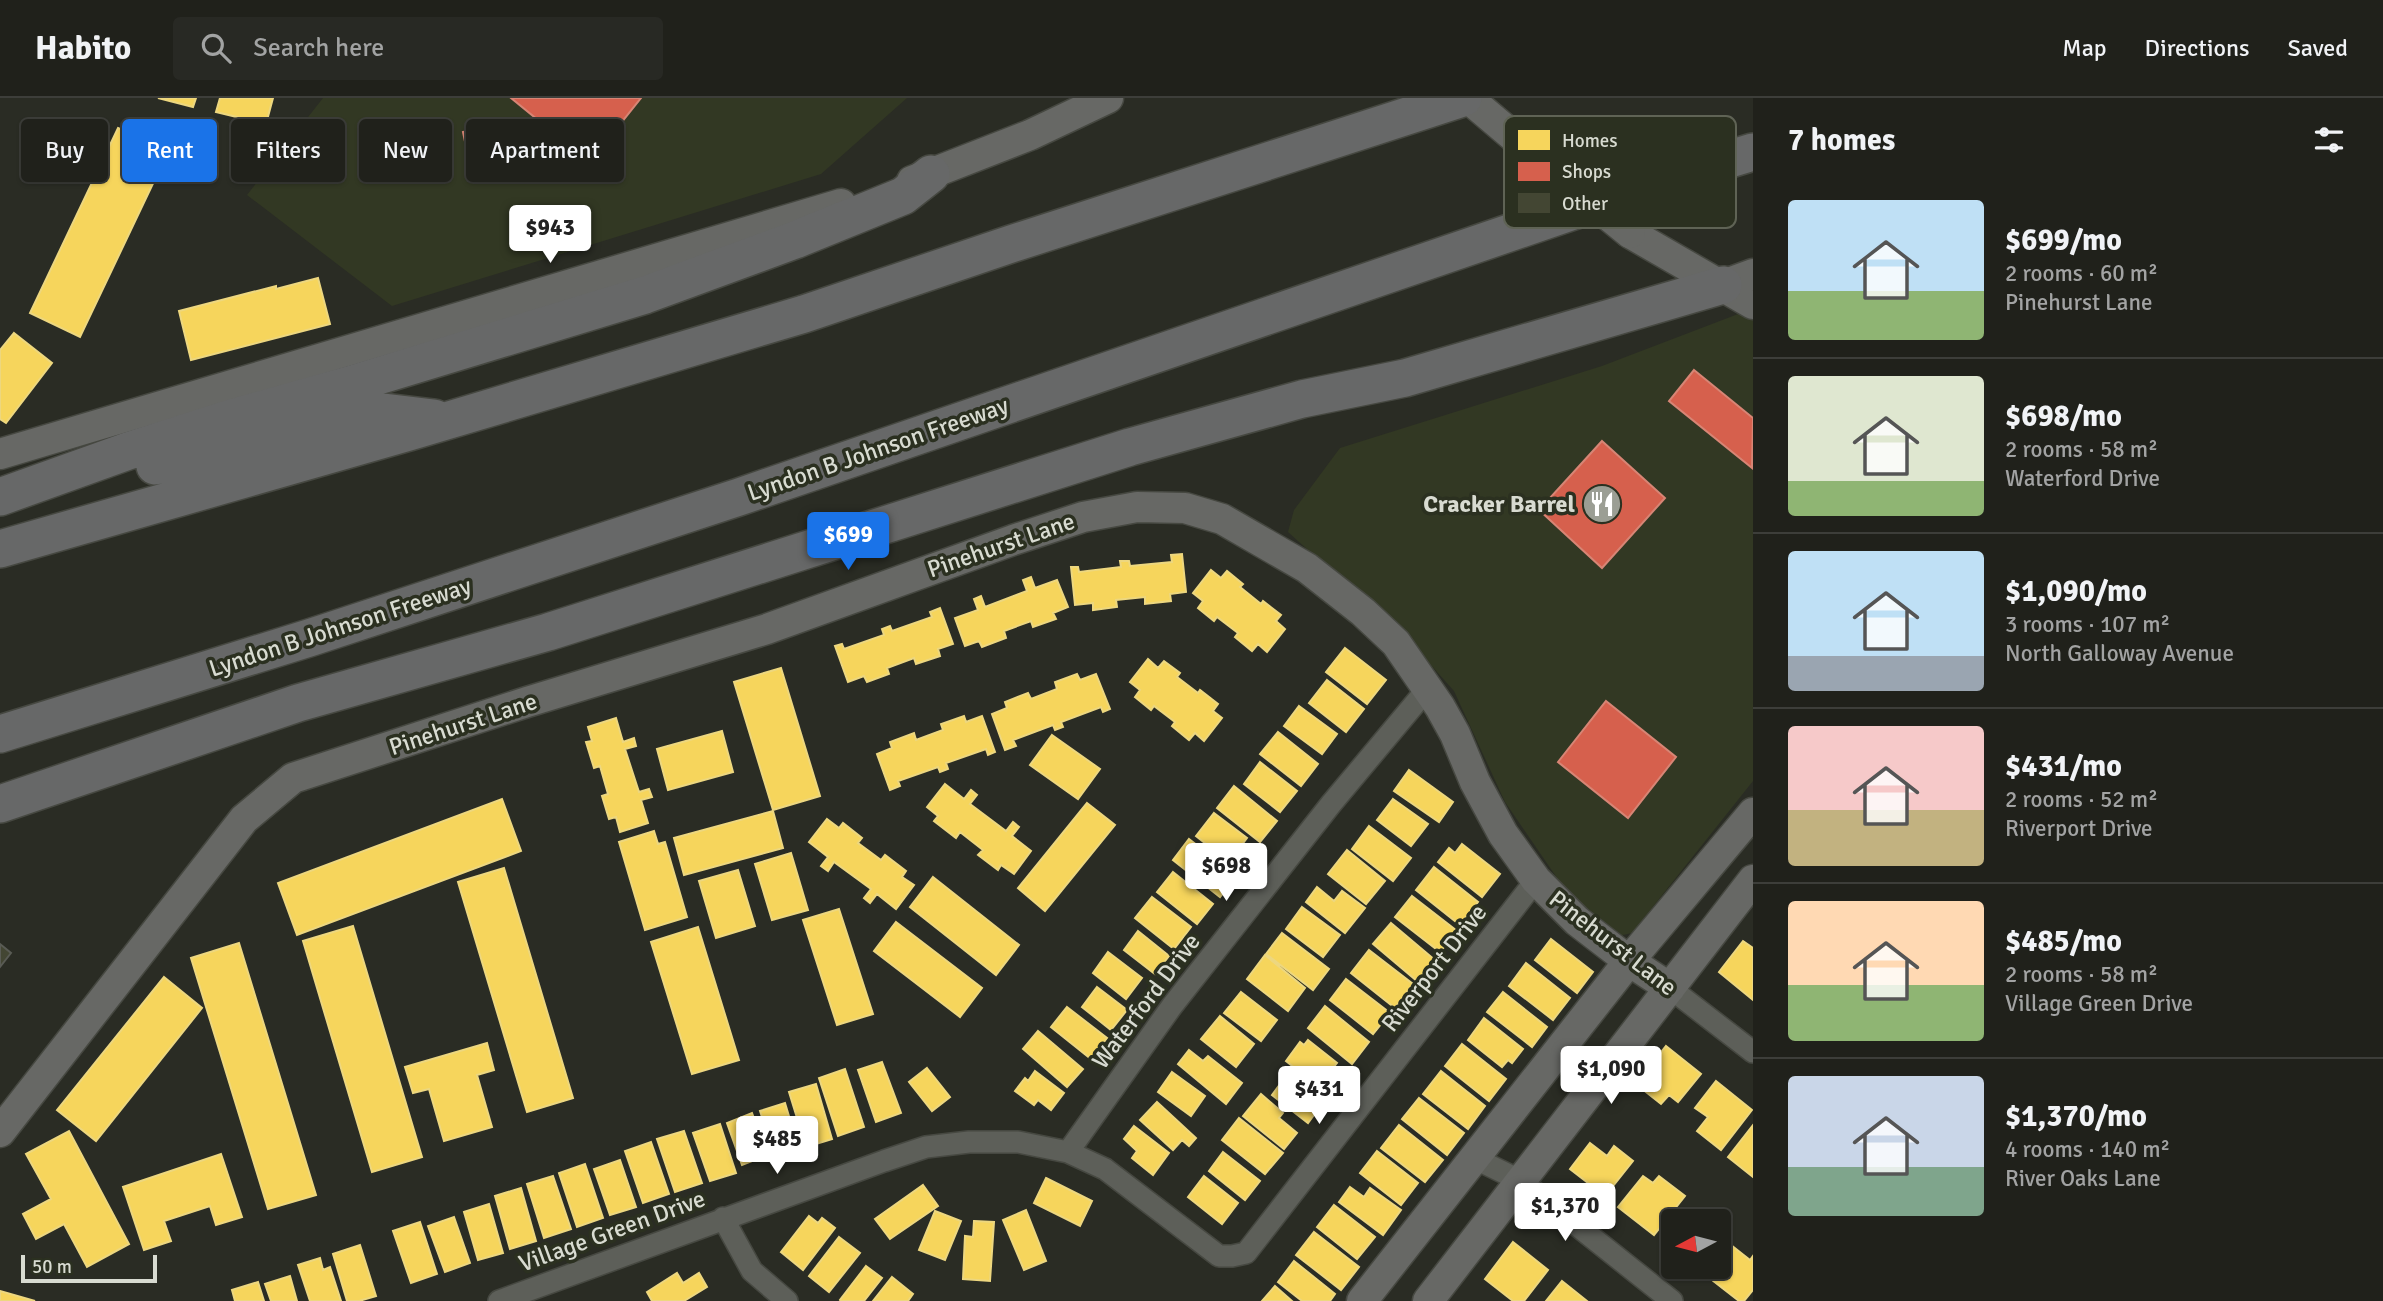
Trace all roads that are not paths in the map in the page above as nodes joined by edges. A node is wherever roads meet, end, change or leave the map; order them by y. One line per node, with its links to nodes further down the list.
1 (1108, 98): 6 (main road)
2 (1466, 98): 3 (main road, bridge); 11 (highway)
3 (1504, 129)
4 (1753, 152): 5 (highway, Lyndon B Johnson Freeway)
5 (1736, 157)
6 (931, 174): 12 (main road); 13 (highway)
7 (1524, 228): 17 (highway, Lyndon B Johnson Freeway)
8 (1624, 228): 9 (main road, bridge)
9 (1738, 279): 10 (main road); 18 (highway)
10 (1753, 304)
11 (449, 420): 14 (highway); 15 (highway)
12 (0, 454)
13 (0, 497)
14 (0, 504)
15 (0, 549)
16 (1428, 688): 20 (main road, Pinehurst Lane); 25 (main road, Pinehurst Lane); 26 (street, Waterford Drive)
17 (0, 734)
18 (0, 804)
19 (1753, 813): 22 (main road)
20 (1536, 880): 22 (main road, Pinehurst Lane); 26 (street, Riverport Drive)
21 (1753, 880): 23 (main road)
22 (1629, 961): 23 (main road, Pinehurst Lane); 27 (main road)
23 (1670, 988): 24 (street, Pinehurst Lane); 28 (main road)
24 (1753, 1052)
25 (0, 1132)
26 (1068, 1152): 29 (street, Village Green Drive)
27 (1474, 1158): 28 (street); 32 (main road)
28 (1521, 1181): 33 (main road); 34 (street)
29 (723, 1218): 30 (street, Village Green Drive); 31 (street)
30 (499, 1301)
31 (787, 1301)
32 (1362, 1301)
33 (1428, 1301)
34 (1672, 1301)

